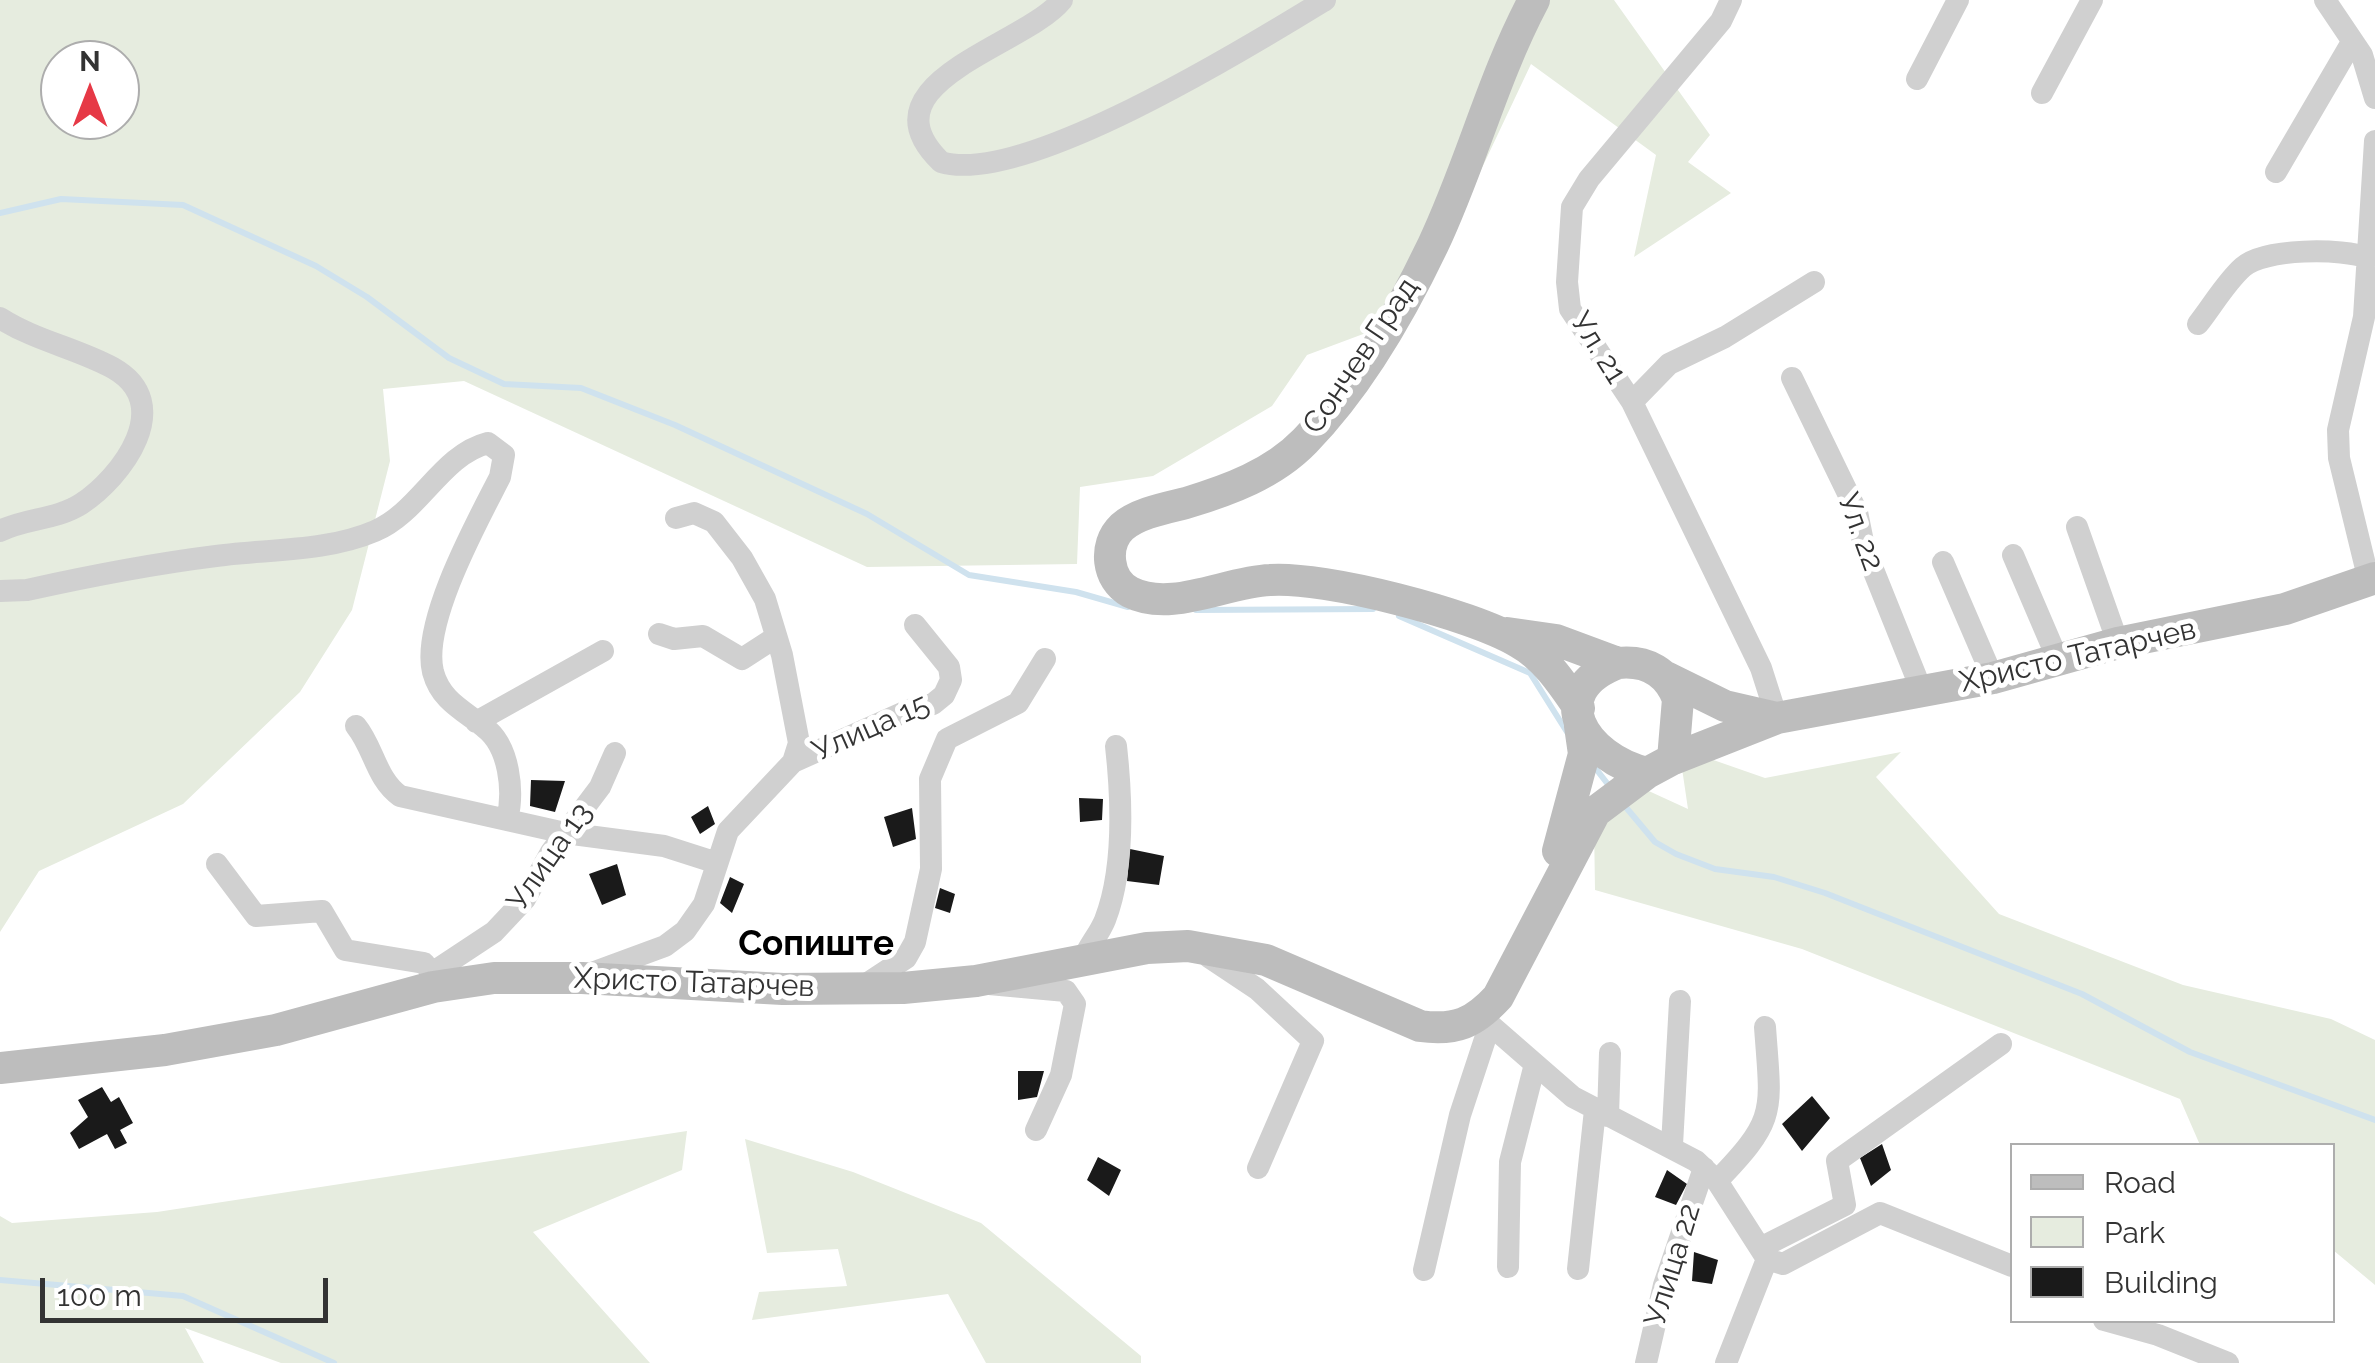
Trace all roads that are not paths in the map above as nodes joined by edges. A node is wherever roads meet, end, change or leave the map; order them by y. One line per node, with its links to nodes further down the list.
1 (1062, 0): 2 (street)
2 (1325, 0)
3 (1534, 0): 30 (main road, Сончев Град)
4 (1731, 0): 21 (street, Ул. 21)
5 (1958, 0): 9 (street)
6 (2092, 0): 10 (street)
7 (2324, 0): 8 (street)
8 (2352, 42): 11 (street); 13 (street)
9 (1917, 79)
10 (2042, 94)
11 (2375, 98)
12 (2375, 140): 14 (street)
13 (2276, 172)
14 (2373, 189): 15 (street)
15 (2368, 258): 17 (street); 19 (street)
16 (1814, 282): 21 (street)
17 (2370, 312): 27 (street)
18 (0, 318): 24 (street)
19 (2198, 324)
20 (1792, 378): 40 (street, Ул. 22)
21 (1632, 402): 42 (street, Ул. 21)
22 (676, 518): 32 (street)
23 (2077, 527): 33 (street)
24 (0, 531)
25 (2013, 555): 36 (street)
26 (1942, 562): 39 (street)
27 (2372, 580): 33 (main road, Христо Татарчев)
28 (0, 591): 43 (street)
29 (915, 625): 47 (street, Улица 15)
30 (1494, 632): 37 (main road); 41 (main road)
31 (660, 634): 32 (street)
32 (776, 637): 47 (street)
33 (2118, 643): 36 (main road, Христо Татарчев)
34 (603, 651): 43 (street)
35 (1045, 659): 59 (street)
36 (2058, 660): 39 (main road, Христо Татарчев)
37 (1618, 663): 38 (main road); 41 (main road)
38 (1666, 677): 42 (main road, Христо Татарчев); 48 (main road)
39 (1993, 678): 40 (main road, Христо Татарчев)
40 (1921, 689): 42 (main road, Христо Татарчев)
41 (1580, 717): 48 (main road); 53 (main road, Христо Татарчев)
42 (1778, 718): 48 (main road, Христо Татарчев)
43 (476, 722): 49 (street)
44 (356, 726): 49 (street)
45 (1116, 746): 55 (street)
46 (615, 753): 50 (street, Улица 13)
47 (793, 762): 51 (street, Улица 15)
48 (1660, 766): 53 (main road, Христо Татарчев)
49 (507, 820): 50 (street)
50 (565, 832): 51 (street); 57 (street, Улица 13)
51 (714, 862): 56 (street, Улица 15)
52 (217, 864): 57 (street)
53 (1546, 900): 61 (main road, Христо Татарчев)
54 (1188, 946): 55 (main road, Христо Татарчев); 61 (main road, Христо Татарчев); 70 (street)
55 (1082, 962): 58 (main road, Христо Татарчев)
56 (582, 978): 57 (main road, Христо Татарчев); 59 (main road, Христо Татарчев)
57 (433, 980): 65 (main road, Христо Татарчев)
58 (976, 982): 59 (main road, Христо Татарчев); 68 (street)
59 (859, 989)
60 (1680, 1002): 69 (street)
61 (1485, 1020): 66 (street); 76 (street)
62 (1764, 1027): 71 (street, Улица 22)
63 (2000, 1044): 72 (street)
64 (1610, 1054): 67 (street)
65 (0, 1068)
66 (1534, 1068): 67 (street); 74 (street)
67 (1602, 1113): 69 (street); 75 (street)
68 (1036, 1130)
69 (1672, 1145): 71 (street)
70 (1258, 1168)
71 (1710, 1174): 72 (street); 78 (street, Улица 22)
72 (1763, 1254): 73 (street); 79 (street)
73 (2010, 1264)
74 (1508, 1267)
75 (1578, 1268)
76 (1424, 1270)
77 (2116, 1323): 80 (street)
78 (1646, 1363)
79 (1726, 1363)
80 (2228, 1363)

